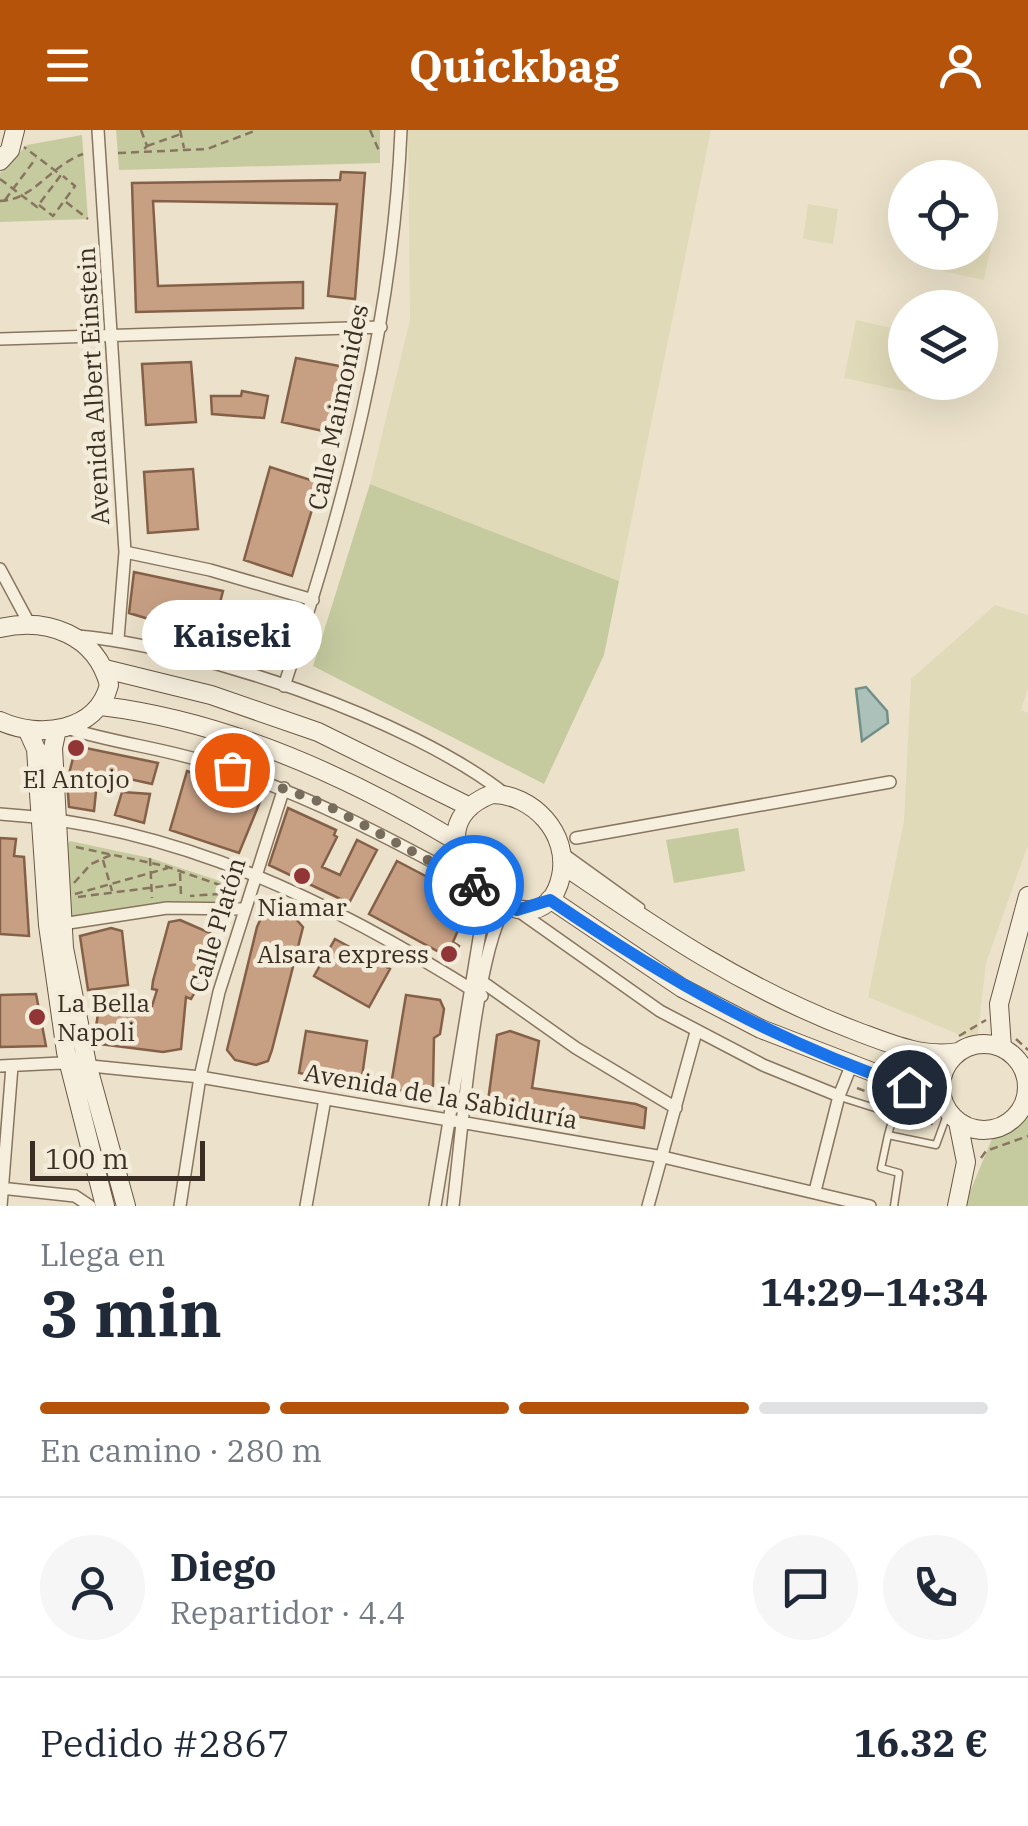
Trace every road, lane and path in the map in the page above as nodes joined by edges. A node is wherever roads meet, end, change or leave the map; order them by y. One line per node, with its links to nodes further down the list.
1 (98, 130): 26 (street, Avenida Albert Einstein)
2 (141, 130): 8 (path)
3 (257, 130): 9 (path)
4 (370, 130): 11 (path)
5 (402, 130): 25 (street, Calle Maimonides)
6 (180, 132): 8 (path); 9 (path)
7 (20, 137): 14 (path); 15 (street)
8 (147, 146): 10 (path)
9 (185, 151): 10 (path)
10 (140, 153): 13 (path)
11 (380, 153)
12 (83, 154): 16 (path)
13 (118, 154)
14 (37, 157): 16 (path); 19 (path)
15 (0, 161)
16 (52, 169): 17 (path); 20 (path)
17 (61, 175): 22 (path); 23 (path)
18 (0, 180): 19 (path)
19 (13, 189): 20 (path); 21 (path)
20 (23, 197): 21 (path); 23 (path)
21 (2, 201)
22 (64, 201): 23 (path); 24 (path)
23 (39, 205)
24 (88, 219)
25 (381, 328): 26 (street); 30 (street, Calle Maimonides)
26 (114, 336): 27 (street); 28 (street, Avenida Albert Einstein)
27 (0, 339)
28 (125, 552): 30 (street); 34 (street, Avenida Albert Einstein)
29 (0, 569): 31 (street)
30 (313, 600): 36 (street, Calle Maimonides)
31 (30, 624): 32 (street); 33 (street)
32 (0, 628)
33 (75, 636): 34 (street); 35 (street)
34 (118, 639): 36 (street)
35 (105, 670): 37 (street); 44 (street)
36 (284, 686): 43 (street)
37 (101, 706): 40 (street); 47 (street)
38 (1, 723): 39 (street)
39 (27, 728): 40 (street); 46 (street)
40 (62, 728): 42 (street); 46 (street)
41 (890, 782): 49 (street)
42 (284, 788): 57 (street, Calle Platón); 61 (street)
43 (505, 794): 44 (street); 49 (street)
44 (470, 807): 47 (street)
45 (0, 814): 46 (street)
46 (49, 819): 57 (street); 70 (street); 77 (street)
47 (458, 842): 61 (street)
48 (72, 846): 50 (path)
49 (567, 851): 66 (street); 75 (street)
50 (112, 854): 51 (path); 52 (path)
51 (103, 859): 53 (path); 59 (path)
52 (150, 861): 54 (path); 56 (path)
53 (73, 865)
54 (170, 868): 55 (path); 56 (path)
55 (180, 871): 58 (path); 63 (path)
56 (151, 873): 59 (path); 60 (path)
57 (255, 873): 69 (street, Calle Platón); 71 (street)
58 (180, 884): 60 (path); 63 (path)
59 (110, 885): 62 (path); 62 (path)
60 (152, 887): 62 (path); 65 (path)
61 (481, 891): 68 (street); 71 (street)
62 (112, 892)
63 (181, 896): 65 (path)
64 (1028, 896): 72 (street)
65 (152, 898): 67 (path)
66 (550, 900): 68 (street); 79 (street)
67 (152, 905)
68 (512, 908): 71 (street); 73 (street)
69 (244, 909): 70 (street); 82 (street, Calle Platón)
70 (62, 924): 77 (street)
71 (479, 989): 85 (street); 88 (street); 90 (street)
72 (999, 1005): 74 (street); 75 (street); 75 (path)
73 (696, 1032): 83 (street); 85 (street)
74 (1006, 1040): 75 (street); 76 (path); 80 (street)
75 (960, 1046): 86 (street)
76 (1028, 1050)
77 (78, 1064): 78 (street, Avenida de la Sabiduría); 82 (street, Avenida de la Sabiduría); 99 (street); 100 (street)
78 (6, 1066): 95 (street)
79 (851, 1066): 81 (street); 83 (street)
80 (1026, 1073): 89 (street)
81 (878, 1076): 86 (street); 87 (lane)
82 (200, 1077): 84 (street, Avenida de la Sabiduría); 101 (street, Calle Platón)
83 (838, 1096): 87 (lane); 96 (street)
84 (325, 1099): 88 (street, Avenida de la Sabiduría); 102 (street)
85 (676, 1108): 93 (street)
86 (949, 1111): 91 (street); 92 (lane); 94 (street)
87 (894, 1114): 92 (lane)
88 (450, 1120): 90 (street, Avenida de la Sabiduría); 103 (street)
89 (1022, 1120): 91 (street)
90 (464, 1122): 93 (street, Avenida de la Sabiduría); 104 (street)
91 (992, 1130): 94 (street)
92 (888, 1135): 107 (lane)
93 (663, 1157): 96 (street, Avenida de la Sabiduría); 105 (street)
94 (966, 1162): 108 (street)
95 (1, 1188): 97 (street); 98 (street)
96 (815, 1191): 106 (street, Avenida de la Sabiduría)
97 (1, 1206)
98 (90, 1206)
99 (105, 1206)
100 (126, 1206)
101 (180, 1206)
102 (306, 1206)
103 (435, 1206)
104 (453, 1206)
105 (648, 1206)
106 (870, 1206)
107 (894, 1206)
108 (957, 1206)

